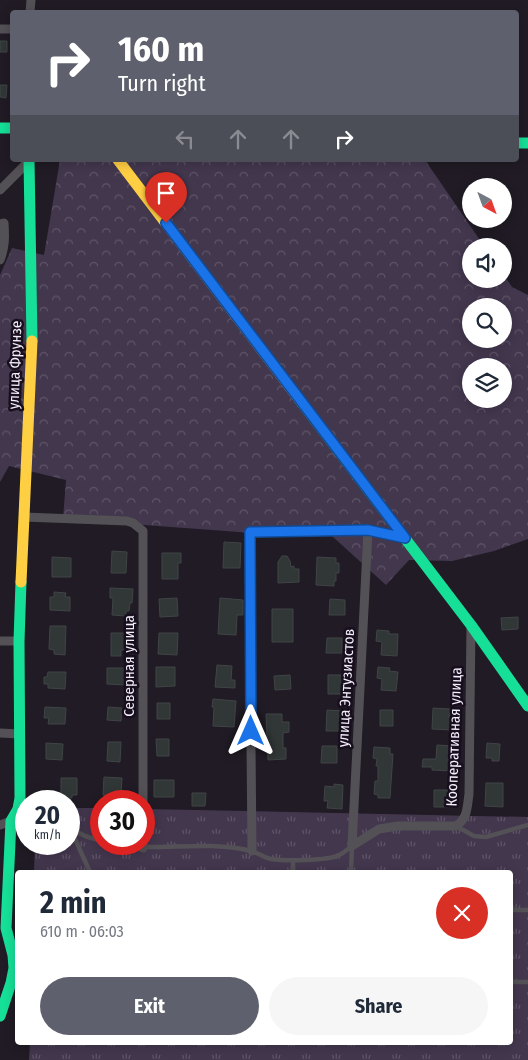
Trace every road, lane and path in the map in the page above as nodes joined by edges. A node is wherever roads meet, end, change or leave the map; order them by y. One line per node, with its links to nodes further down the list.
1 (27, 162): 4 (street)
2 (29, 162): 7 (street, улица Фрунзе)
3 (120, 162): 9 (street)
4 (0, 190)
5 (2, 224): 6 (street)
6 (0, 260)
7 (24, 517): 12 (street, улица Фрунзе); 16 (street, Северная улица)
8 (368, 530): 9 (street); 21 (street, улица Энтузиастов); 23 (street)
9 (405, 538): 10 (street)
10 (471, 625): 13 (street); 19 (street, Кооперативная улица)
11 (0, 641): 12 (street)
12 (19, 641): 15 (street, улица Фрунзе)
13 (528, 706)
14 (0, 733): 15 (street)
15 (20, 734): 17 (street, улица Фрунзе)
16 (143, 790)
17 (5, 823): 30 (street, улица Фрунзе)
18 (528, 825): 19 (lane)
19 (456, 826): 21 (street, Кооперативная улица)
20 (155, 846): 23 (lane)
21 (352, 846): 24 (lane); 27 (lane)
22 (80, 849): 25 (lane)
23 (252, 851): 24 (lane)
24 (293, 860): 26 (lane)
25 (91, 870)
26 (293, 870)
27 (351, 870)
28 (513, 910): 29 (lane)
29 (528, 910)
30 (3, 928): 33 (street, улица Фрунзе)
31 (513, 982): 32 (lane)
32 (528, 982)
33 (0, 1016)

